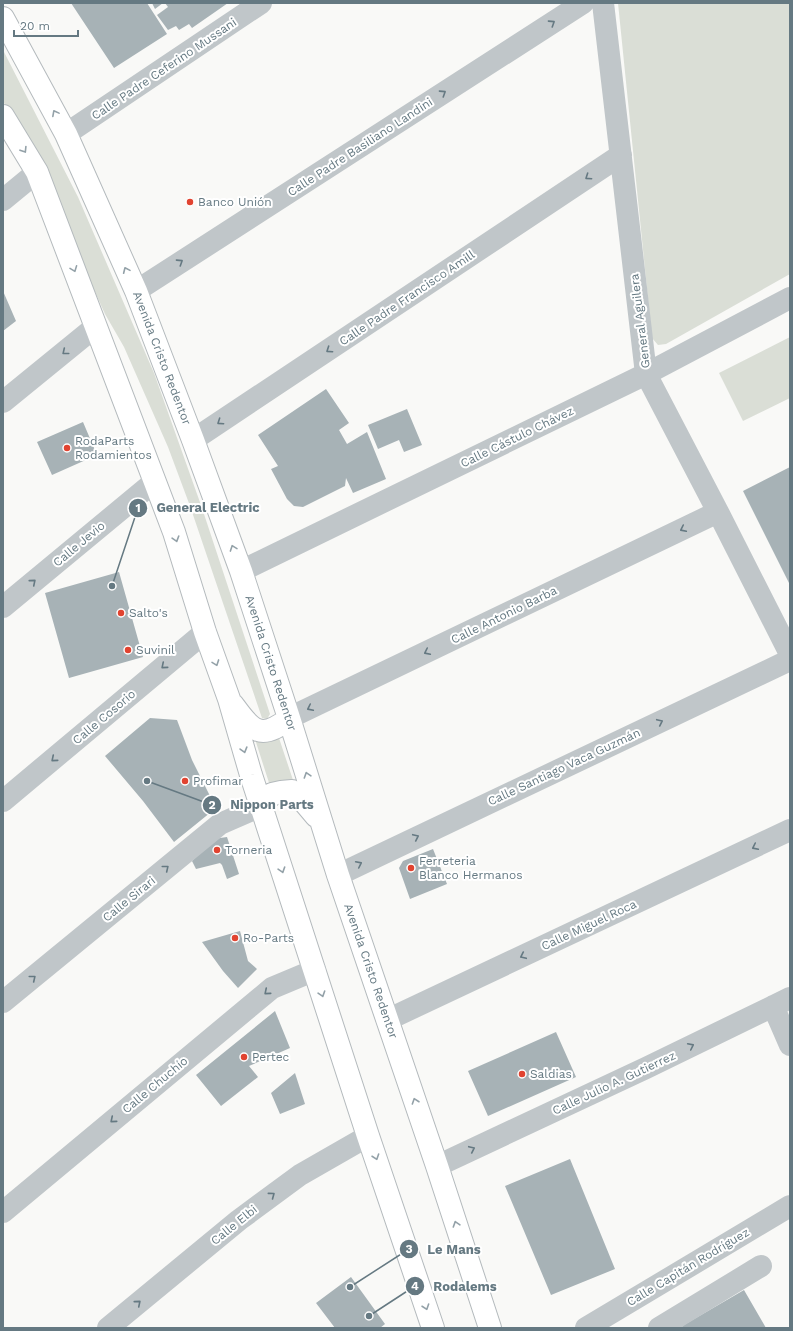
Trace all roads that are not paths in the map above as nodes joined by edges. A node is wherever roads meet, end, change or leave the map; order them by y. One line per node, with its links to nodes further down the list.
1 (261, 3): 6 (street, Calle Padre Ceferino Mussani)
2 (583, 3): 10 (street, Calle Padre Basiliano Landini, one-way to 2)
3 (603, 3): 7 (street, General Aguilera)
4 (3, 18): 6 (main road, Avenida Cristo Redentor, one-way to 4)
5 (3, 116): 8 (main road, one-way to 8)
6 (66, 134): 10 (main road, Avenida Cristo Redentor, one-way to 6)
7 (621, 155): 13 (street, General Aguilera); 15 (street, Calle Padre Francisco Amill, one-way to 15)
8 (37, 172): 9 (street); 12 (main road, one-way to 12)
9 (3, 200)
10 (136, 291): 15 (main road, Avenida Cristo Redentor)
11 (790, 298): 13 (street, Calle Cástulo Chávez)
12 (96, 327): 14 (street, one-way to 14); 16 (main road)
13 (646, 374): 17 (street, General Aguilera); 18 (street, Calle Cástulo Chávez)
14 (3, 402)
15 (193, 440): 18 (main road, Avenida Cristo Redentor, one-way to 15)
16 (154, 482): 19 (street, Calle Jevio, one-way to 16); 20 (main road, one-way to 20)
17 (718, 512): 21 (street, General Aguilera); 24 (street, Calle Antonio Barba, one-way to 24)
18 (241, 571): 24 (main road, Avenida Cristo Redentor)
19 (3, 607)
20 (205, 632): 23 (main road, one-way to 23); 25 (street, Calle Cosorio, one-way to 25)
21 (790, 654)
22 (790, 660): 29 (street, Calle Santiago Vaca Guzmán, one-way to 22)
23 (229, 699): 24 (main road); 26 (main road, one-way to 26)
24 (289, 718): 28 (main road, Avenida Cristo Redentor, one-way to 24)
25 (3, 802)
26 (261, 806): 28 (main road); 30 (main road, one-way to 30); 31 (street, Calle Sirari, one-way to 26)
27 (790, 830): 33 (street, Calle Miguel Roca, one-way to 33)
28 (327, 839): 29 (main road, Avenida Cristo Redentor)
29 (338, 875): 33 (main road, Avenida Cristo Redentor)
30 (315, 970): 35 (main road, one-way to 35); 38 (street, Calle Chuchío, one-way to 38)
31 (3, 1002)
32 (781, 1002): 34 (street); 36 (street, Calle Julio A. Gutierrez, one-way to 32)
33 (388, 1020): 36 (main road, Avenida Cristo Redentor, one-way to 33)
34 (790, 1045)
35 (368, 1136): 40 (street, Calle Elbi, one-way to 35); 41 (main road, one-way to 41)
36 (437, 1166): 42 (main road, Avenida Cristo Redentor, one-way to 36)
37 (790, 1206): 43 (street, Calle Capitán Rodríguez)
38 (3, 1212)
39 (761, 1266): 44 (street)
40 (108, 1328)
41 (433, 1328)
42 (490, 1328)
43 (586, 1328)
44 (659, 1328)

